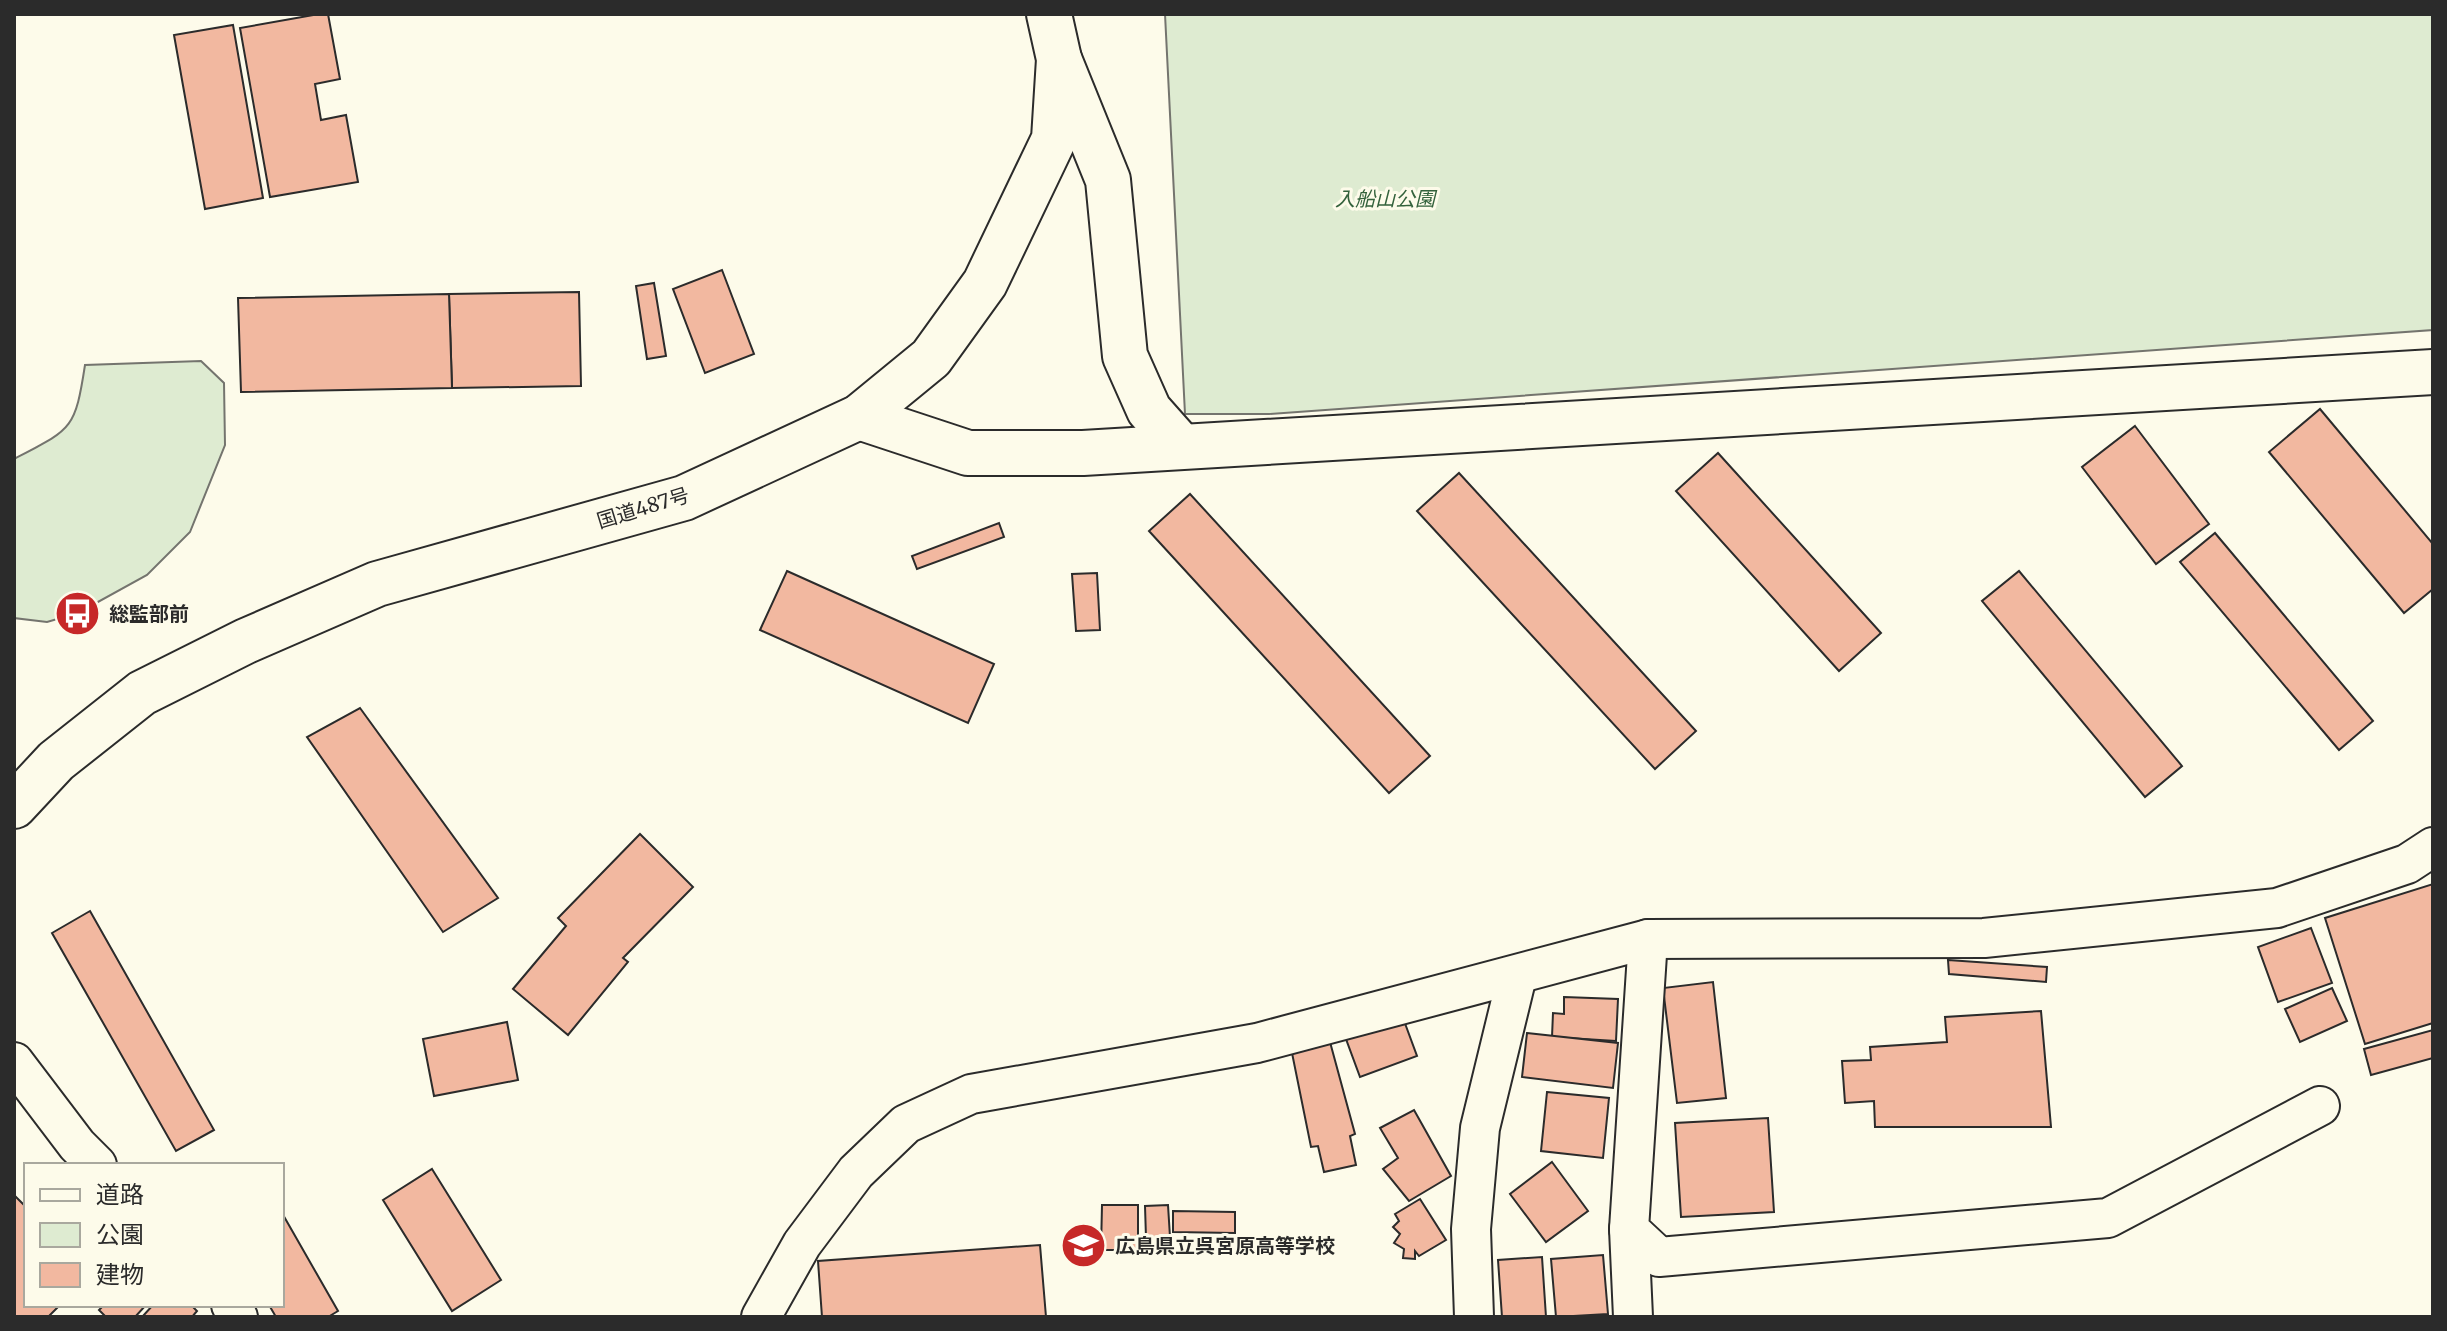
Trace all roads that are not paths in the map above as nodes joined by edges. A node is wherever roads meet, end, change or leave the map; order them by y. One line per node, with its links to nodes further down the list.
1 (1049, 14): 2 (main road, 国道487号)
2 (1059, 59): 4 (main road, 国道487号); 5 (main road)
3 (2433, 372): 5 (main road)
4 (859, 417): 5 (main road); 6 (main road, 国道487号)
5 (1180, 445)
6 (14, 806)
7 (2433, 847): 8 (street)
8 (1648, 939): 9 (street); 13 (street)
9 (1517, 976): 14 (street); 15 (street)
10 (14, 1062): 12 (street)
11 (2320, 1106): 13 (street)
12 (95, 1163)
13 (1629, 1229): 16 (street)
14 (761, 1317)
15 (1474, 1317)
16 (1633, 1317)

